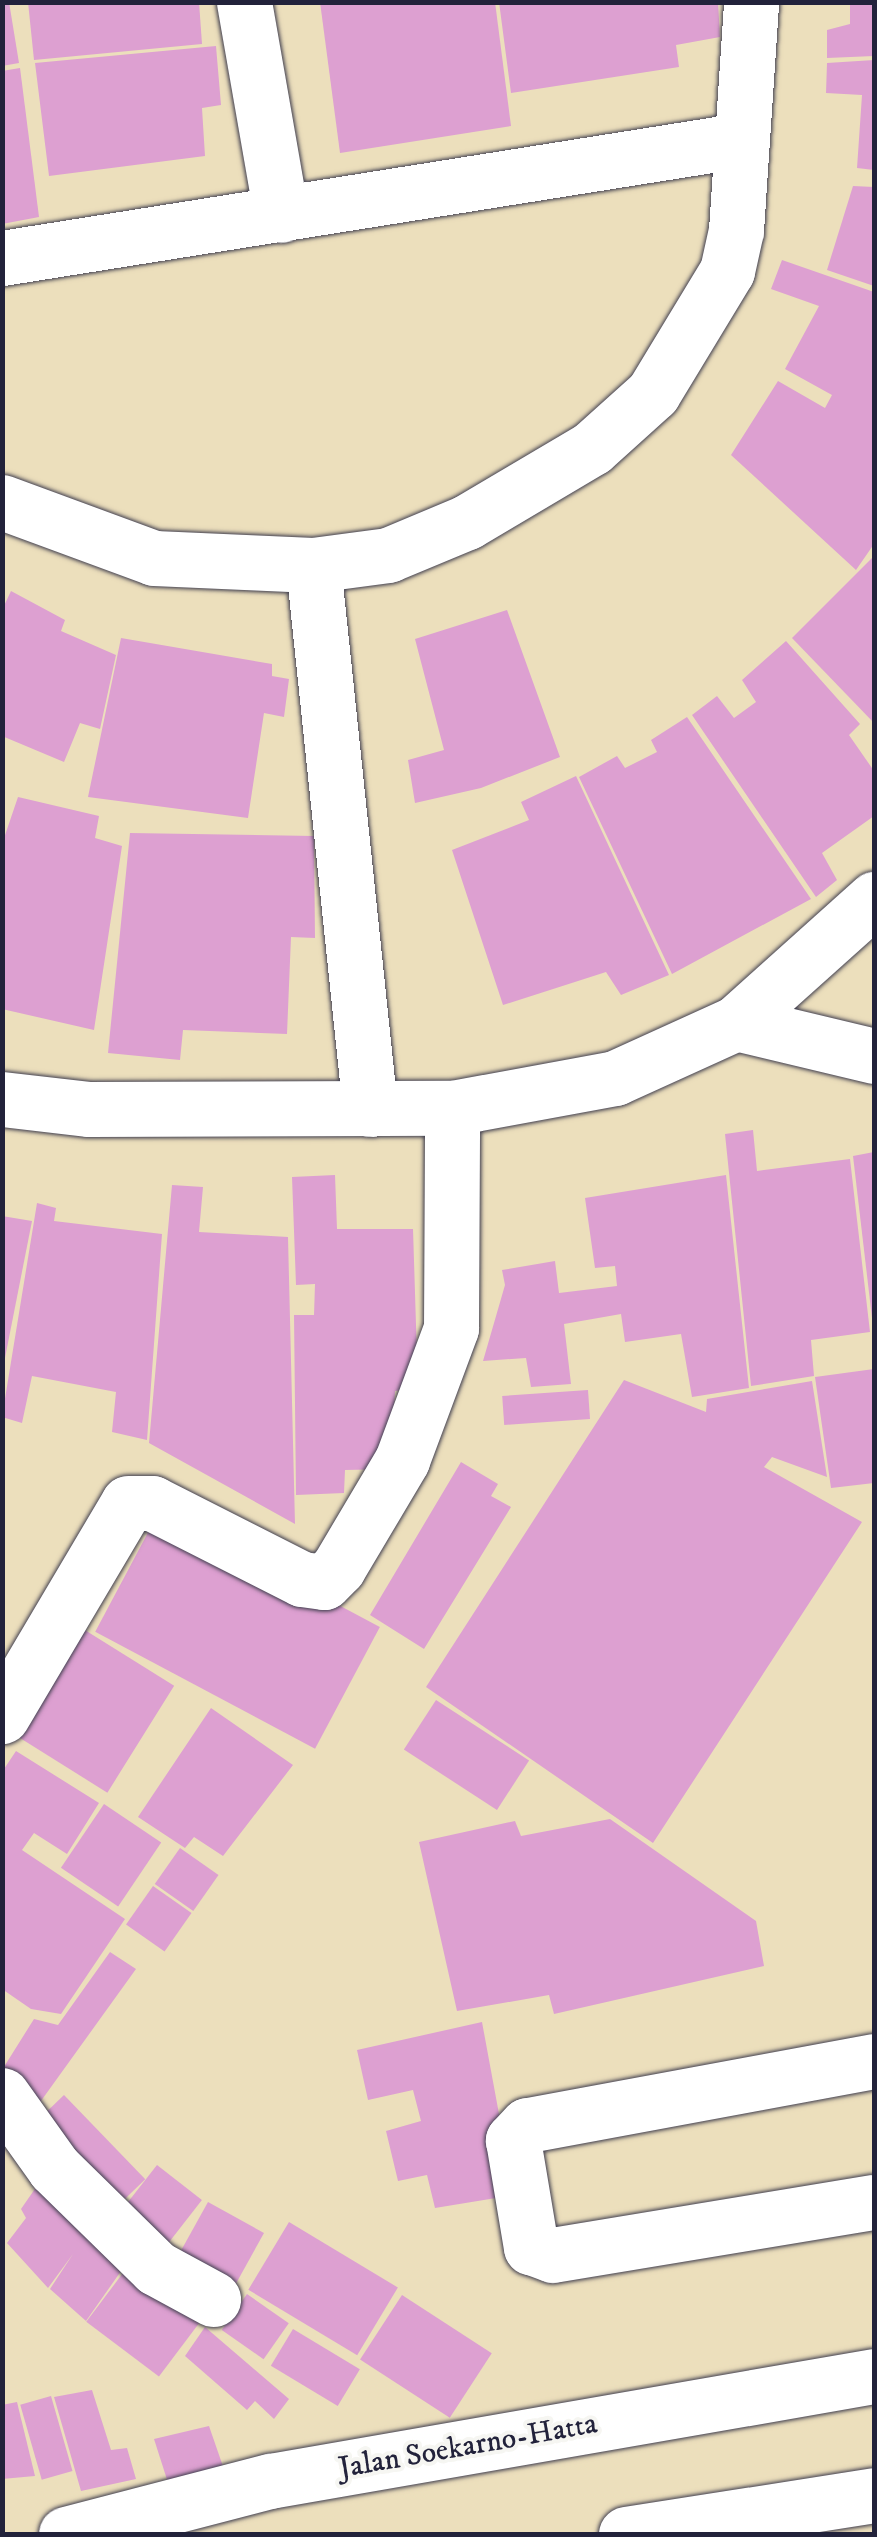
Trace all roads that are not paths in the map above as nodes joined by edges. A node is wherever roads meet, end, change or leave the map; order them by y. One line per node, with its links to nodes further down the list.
1 (244, 2): 4 (main road)
2 (751, 2): 3 (main road)
3 (742, 140): 4 (main road); 7 (main road)
4 (282, 215): 5 (main road)
5 (2, 258)
6 (2, 502): 7 (main road)
7 (314, 565): 13 (main road)
8 (874, 899): 9 (main road)
9 (736, 1023): 10 (main road); 12 (main road)
10 (874, 1056)
11 (2, 1099): 13 (main road)
12 (452, 1108): 13 (main road); 14 (main road)
13 (370, 1109)
14 (2, 1716)
15 (873, 2068): 17 (main road)
16 (2, 2095): 18 (main road)
17 (874, 2202)
18 (213, 2299)
19 (874, 2376): 21 (main road, Jalan Soekarno-Hatta)
20 (874, 2495): 22 (main road)
21 (66, 2534)
22 (626, 2534)

